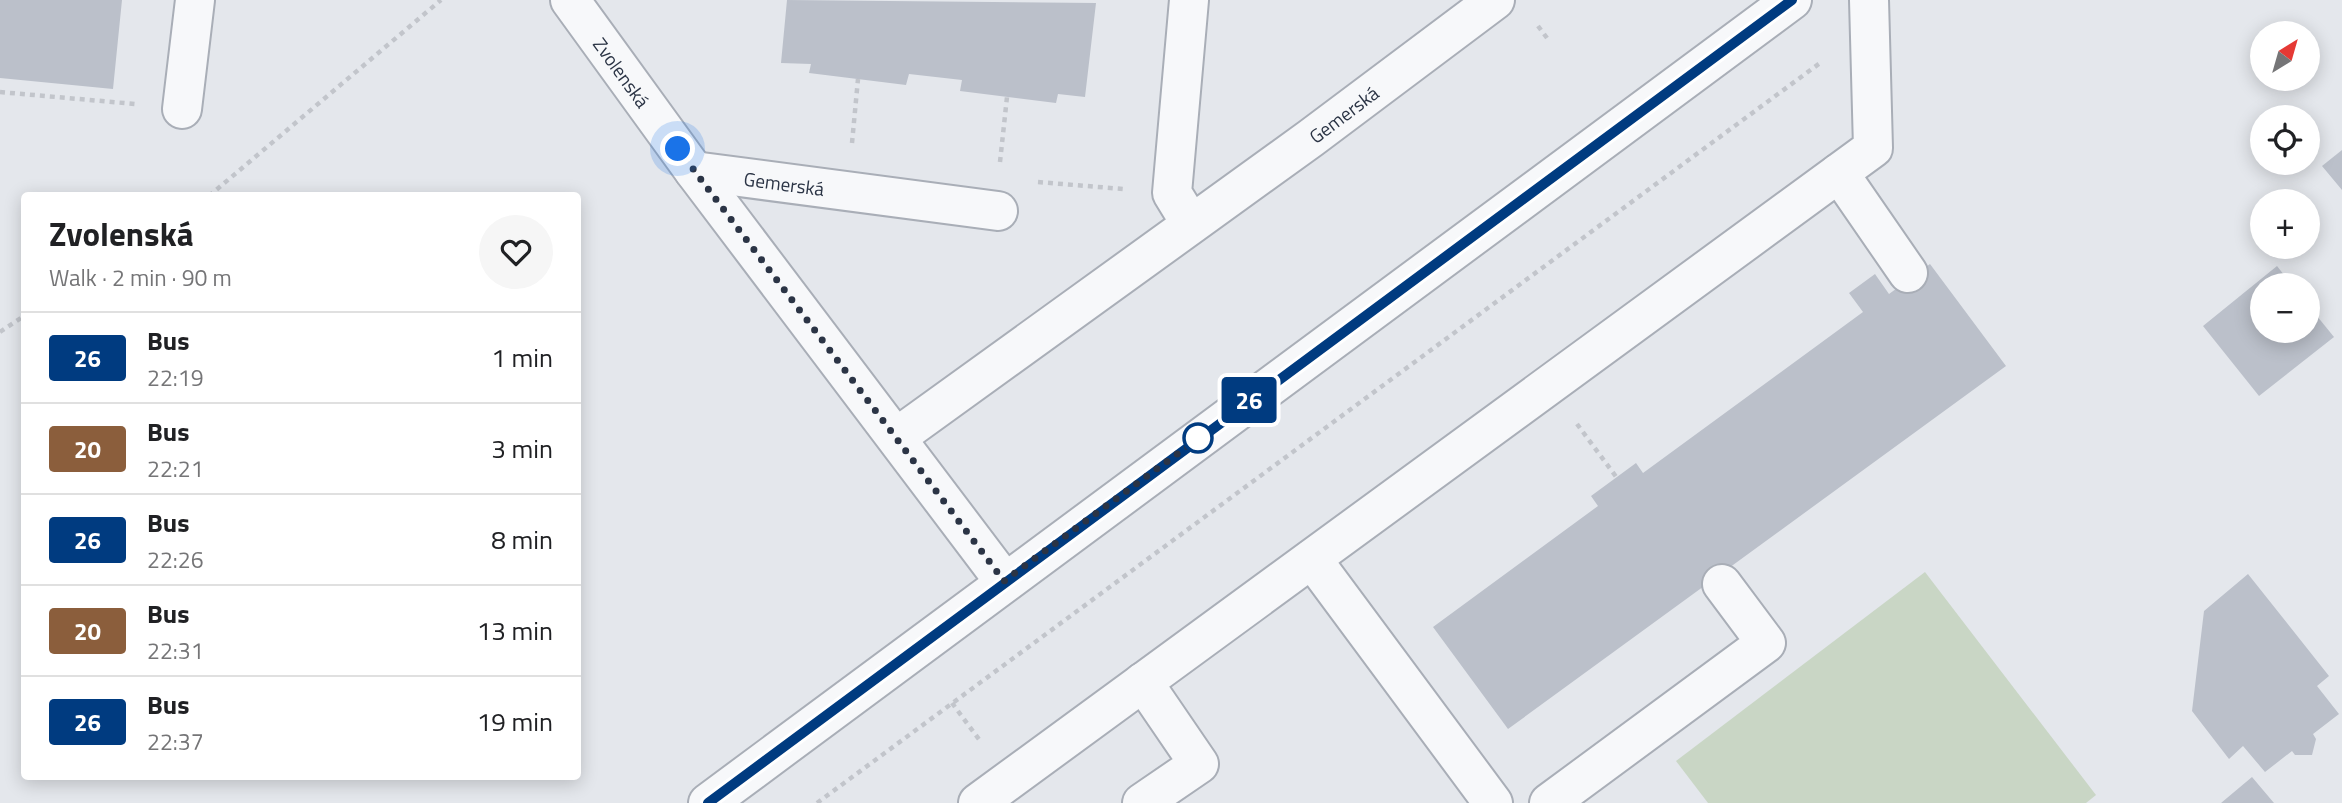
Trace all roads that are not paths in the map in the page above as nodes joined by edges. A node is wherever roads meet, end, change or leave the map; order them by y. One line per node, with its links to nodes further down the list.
1 (195, 0): 7 (street)
2 (570, 0): 8 (street, Zvolenská)
3 (1189, 0): 11 (street)
4 (1494, 0): 11 (street, Gemerská)
5 (1792, 0): 15 (street)
6 (1869, 3): 9 (street)
7 (182, 109)
8 (694, 171): 10 (street, Gemerská); 13 (street, Zvolenská)
9 (1839, 173): 12 (street); 14 (street)
10 (998, 211)
11 (1191, 224): 13 (street, Gemerská)
12 (1908, 273)
13 (897, 437): 15 (street, Zvolenská)
14 (1312, 559): 17 (street); 21 (street)
15 (1004, 581): 18 (street)
16 (1722, 584): 22 (street)
17 (1143, 682): 19 (street); 20 (street)
18 (708, 803)
19 (978, 803)
20 (1142, 803)
21 (1493, 803)
22 (1549, 803)

